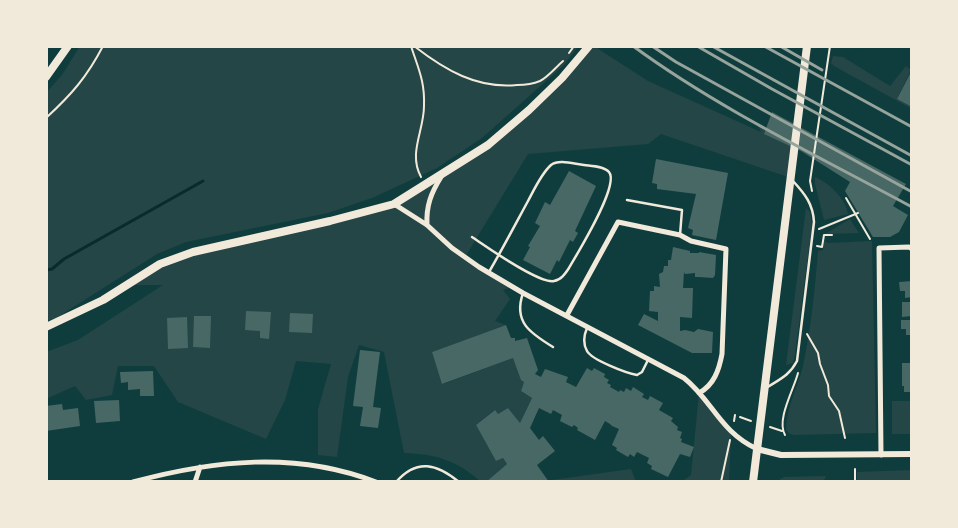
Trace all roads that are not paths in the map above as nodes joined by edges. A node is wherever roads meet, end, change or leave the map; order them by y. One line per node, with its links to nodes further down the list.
1 (68, 46): 4 (main road)
2 (589, 46): 5 (main road)
3 (807, 46): 6 (main road)
4 (46, 77)
5 (442, 175): 8 (main road); 9 (street)
6 (791, 178): 21 (main road); 21 (lane)
7 (627, 200): 10 (lane)
8 (394, 204): 9 (street); 18 (main road)
9 (427, 226): 14 (street)
10 (680, 235): 16 (street); 22 (street)
11 (472, 237): 13 (lane)
12 (912, 249): 25 (street)
13 (499, 255): 13 (lane); 14 (lane)
14 (489, 273): 15 (street)
15 (523, 293): 16 (street); 19 (lane)
16 (567, 315): 17 (street)
17 (588, 327): 20 (street); 20 (lane)
18 (46, 328)
19 (552, 347)
20 (649, 360): 22 (street)
21 (764, 388): 23 (main road)
22 (698, 393): 23 (street)
23 (757, 449): 25 (street); 32 (main road)
24 (912, 454): 25 (street)
25 (881, 455)
26 (200, 467): 27 (street); 28 (street); 29 (street)
27 (133, 482)
28 (195, 482)
29 (376, 482)
30 (396, 482): 31 (lane)
31 (459, 482)
32 (753, 482)

